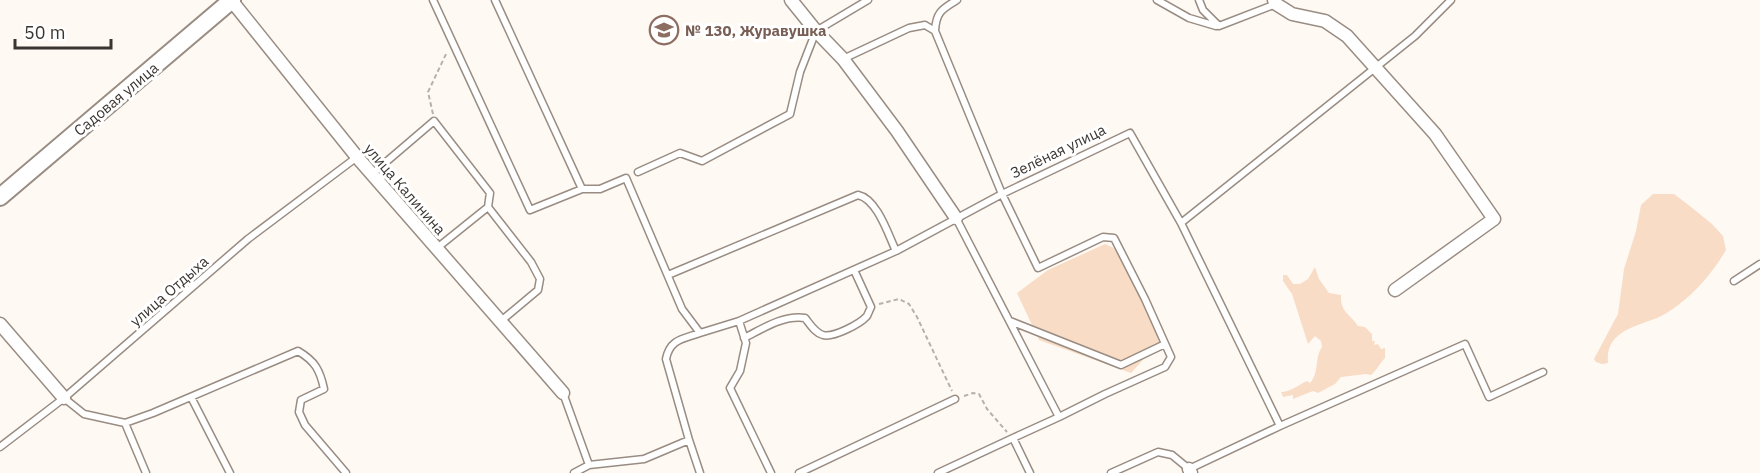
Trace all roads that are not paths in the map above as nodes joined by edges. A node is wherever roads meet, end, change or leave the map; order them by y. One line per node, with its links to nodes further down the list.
1 (231, 0): 16 (street, улица Калинина); 21 (street, Садовая улица)
2 (433, 0): 19 (lane)
3 (495, 0): 19 (lane)
4 (791, 0): 12 (street)
5 (868, 0): 12 (lane)
6 (957, 0): 13 (lane)
7 (1157, 0): 11 (lane)
8 (1199, 0): 11 (lane)
9 (1451, 0): 15 (lane)
10 (1275, 2): 11 (lane); 15 (street)
11 (1219, 26)
12 (816, 31): 14 (street); 18 (lane)
13 (935, 31): 14 (lane); 20 (lane)
14 (843, 59): 23 (street)
15 (1374, 68): 24 (lane); 31 (street)
16 (357, 157): 17 (street, улица Калинина); 42 (lane, улица Отдыха)
17 (372, 174): 22 (lane); 25 (street, улица Калинина)
18 (626, 178): 19 (lane); 29 (lane)
19 (582, 189)
20 (1002, 194): 23 (lane, Зелёная улица); 24 (lane, Зелёная улица); 38 (lane)
21 (0, 197)
22 (488, 207): 25 (lane); 32 (lane)
23 (956, 218): 26 (lane, Зелёная улица); 34 (lane)
24 (1181, 223): 46 (lane, Зелёная улица)
25 (437, 248): 32 (street, улица Калинина)
26 (896, 251): 28 (lane, Зелёная улица); 29 (lane)
27 (1760, 264): 30 (lane)
28 (854, 270): 33 (lane, Зелёная улица); 37 (lane)
29 (668, 275): 36 (lane)
30 (1734, 281)
31 (1395, 290)
32 (501, 321): 40 (street, улица Калинина)
33 (739, 321): 36 (lane, Зелёная улица); 37 (lane)
34 (1010, 321): 38 (lane); 44 (lane)
35 (0, 324): 42 (street)
36 (700, 333): 48 (lane, Зелёная улица)
37 (744, 338): 57 (lane)
38 (1166, 344): 44 (lane)
39 (1543, 372): 46 (lane)
40 (562, 393): 50 (lane)
41 (191, 397): 45 (lane); 53 (lane); 54 (lane)
42 (64, 398): 45 (lane); 49 (lane, улица Отдыха)
43 (955, 399): 58 (lane)
44 (1059, 417): 47 (lane)
45 (124, 423): 52 (lane)
46 (1280, 426): 51 (lane)
47 (1013, 438): 59 (lane); 60 (lane)
48 (689, 440): 50 (lane); 56 (lane, Зелёная улица)
49 (0, 447)
50 (589, 465): 55 (lane)
51 (1190, 471): 61 (lane)
52 (146, 473)
53 (230, 473)
54 (346, 473)
55 (574, 473)
56 (700, 473)
57 (771, 473)
58 (799, 473)
59 (938, 473)
60 (1029, 473)
61 (1111, 473)

